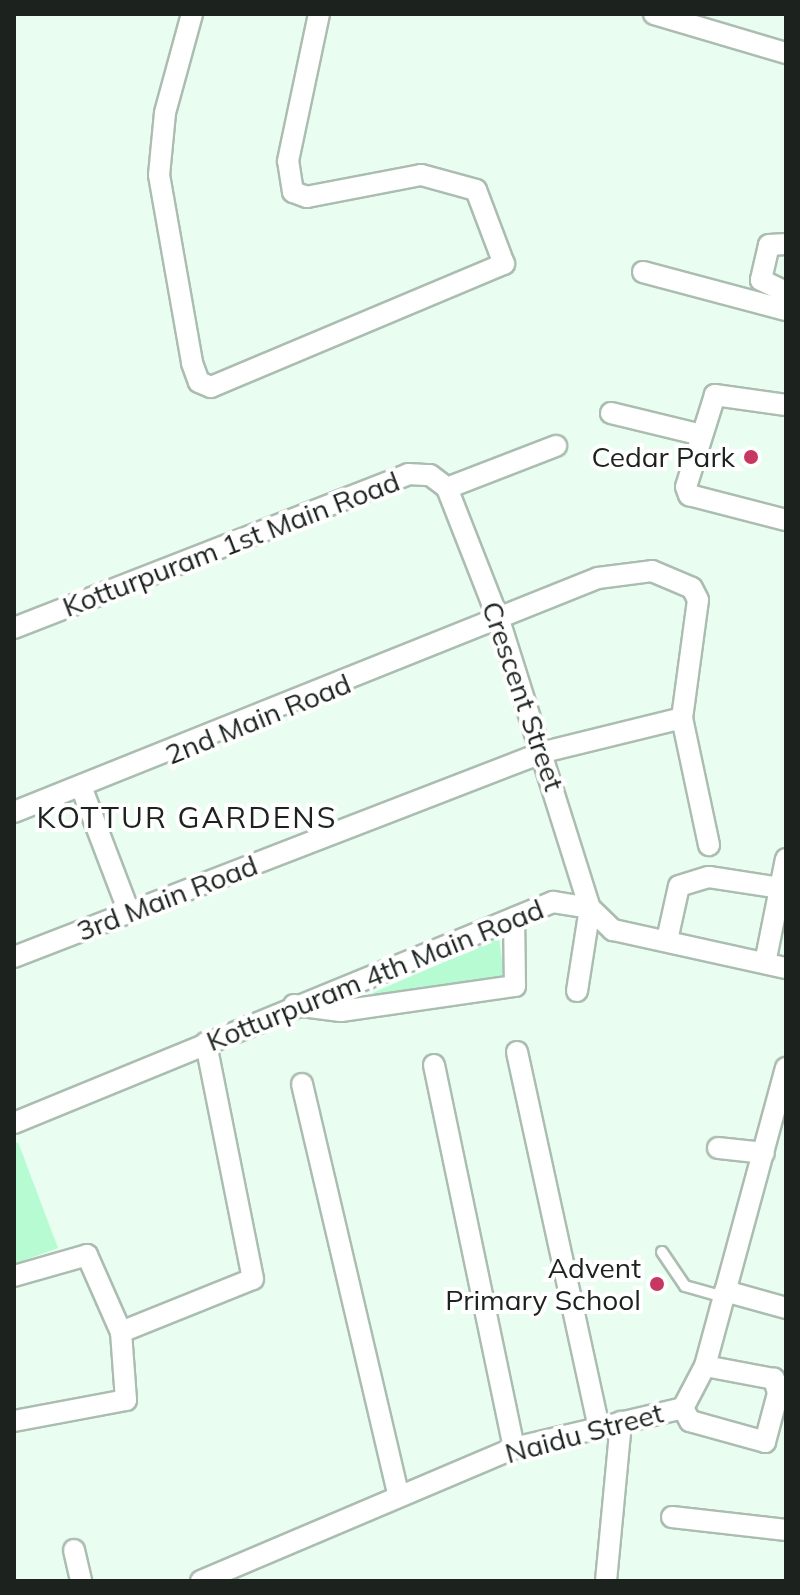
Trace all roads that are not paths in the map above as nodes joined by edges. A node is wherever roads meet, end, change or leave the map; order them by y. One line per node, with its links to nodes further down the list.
1 (192, 14): 2 (street)
2 (319, 14)
3 (654, 14): 4 (street)
4 (786, 53)
5 (786, 244): 7 (street)
6 (643, 272): 8 (street)
7 (786, 292)
8 (786, 310)
9 (786, 405): 11 (street)
10 (611, 413): 11 (street)
11 (698, 434): 14 (street)
12 (556, 446): 13 (street)
13 (447, 488): 15 (street, Crescent Street); 16 (street, Kotturpuram 1st Main Road)
14 (786, 520)
15 (500, 623): 17 (street, 2nd Main Road); 18 (street, Crescent Street); 19 (street, 2nd Main Road)
16 (14, 628)
17 (682, 718): 18 (street, 3rd Main Road); 21 (street, 2nd Main Road)
18 (544, 752): 24 (street, Crescent Street); 25 (street, 3rd Main Road)
19 (82, 789): 20 (street, 2nd Main Road); 25 (street)
20 (14, 812)
21 (709, 845)
22 (786, 859): 23 (street)
23 (781, 888): 27 (street); 29 (street)
24 (590, 908): 26 (street, Kotturpuram 4th Main Road); 27 (street, Kotturpuram 4th Main Road); 31 (street)
25 (129, 912): 28 (street, 3rd Main Road)
26 (514, 918): 32 (street, Kotturpuram 4th Main Road); 32 (street)
27 (667, 940): 29 (street, Kotturpuram 4th Main Road)
28 (14, 957)
29 (765, 963): 30 (street, Kotturpuram 4th Main Road)
30 (786, 968)
31 (577, 991)
32 (290, 1004): 33 (street, Kotturpuram 4th Main Road)
33 (206, 1043): 39 (street, Kotturpuram 4th Main Road); 46 (street)
34 (517, 1052): 51 (street)
35 (434, 1065): 52 (street)
36 (786, 1068): 38 (street, Naidu Street)
37 (302, 1084): 53 (street)
38 (782, 1098): 41 (street, Naidu Street)
39 (14, 1123)
40 (718, 1148): 41 (street)
41 (764, 1153): 44 (street, Naidu Street)
42 (662, 1252): 44 (lane)
43 (14, 1276): 46 (street)
44 (725, 1294): 45 (street); 47 (street, Naidu Street)
45 (786, 1308)
46 (121, 1332): 49 (street)
47 (705, 1366): 48 (street, Naidu Street); 48 (street)
48 (683, 1408): 50 (street, Naidu Street)
49 (14, 1421)
50 (621, 1422): 51 (street, Naidu Street); 59 (street)
51 (599, 1429): 52 (street, Naidu Street)
52 (514, 1448): 53 (street, Naidu Street)
53 (399, 1496): 58 (street, Naidu Street)
54 (672, 1517): 55 (street)
55 (786, 1530)
56 (74, 1550): 57 (street)
57 (81, 1581)
58 (203, 1581)
59 (606, 1581)

